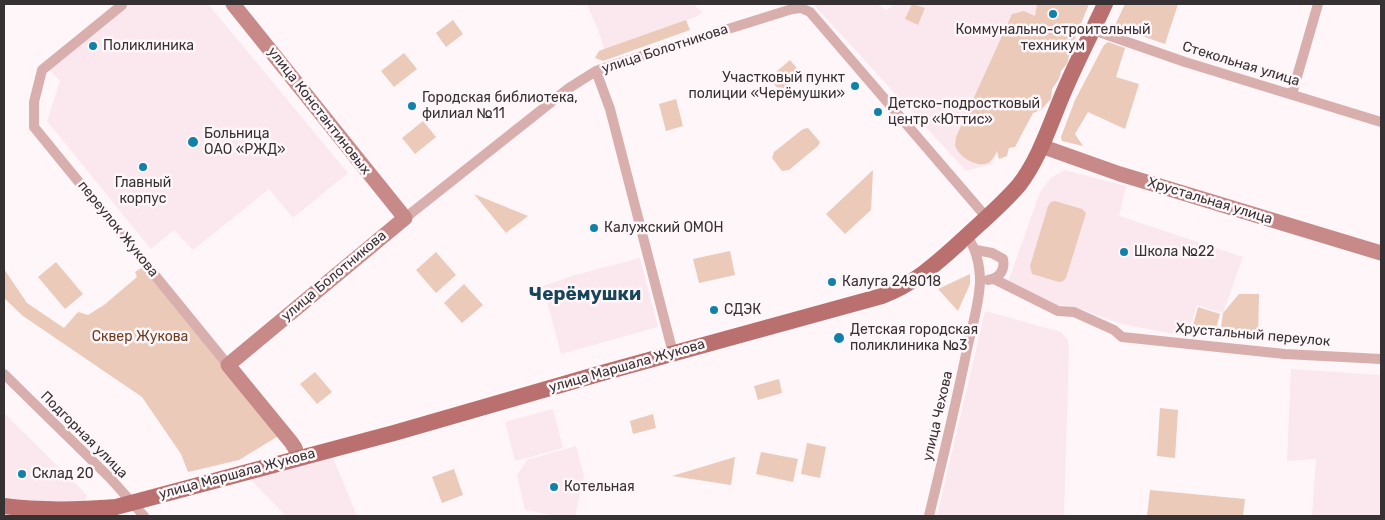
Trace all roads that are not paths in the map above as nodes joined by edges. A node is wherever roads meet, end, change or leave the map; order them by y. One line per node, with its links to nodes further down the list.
1 (233, 4): 10 (street, улица Константиновых)
2 (1105, 4): 5 (main road, улица Маршала Жукова)
3 (1318, 4): 7 (street)
4 (122, 5): 19 (street, переулок Жукова)
5 (1093, 30): 7 (street, Стекольная улица); 9 (main road, улица Маршала Жукова)
6 (596, 71): 10 (street, улица Болотникова); 11 (street, улица Болотникова); 17 (street)
7 (1292, 94): 8 (street, Стекольная улица)
8 (1381, 122)
9 (1041, 146): 11 (main road, улица Маршала Жукова); 14 (street, Хрустальная улица)
10 (405, 218): 19 (street, улица Болотникова)
11 (987, 218): 12 (main road, улица Маршала Жукова)
12 (967, 236): 13 (street, улица Чехова); 17 (main road, улица Маршала Жукова)
13 (976, 250): 15 (street); 16 (street, улица Чехова)
14 (1381, 253)
15 (994, 279): 16 (street); 18 (street, Хрустальный переулок)
16 (980, 280): 25 (street, улица Чехова)
17 (673, 353): 21 (main road, улица Маршала Жукова)
18 (1381, 359)
19 (228, 365): 21 (street, переулок Жукова)
20 (4, 374): 22 (street, Подгорная улица)
21 (298, 458): 22 (main road, улица Маршала Жукова)
22 (131, 503): 23 (main road, улица Маршала Жукова); 24 (street, Подгорная улица)
23 (4, 506)
24 (144, 516)
25 (929, 516)

